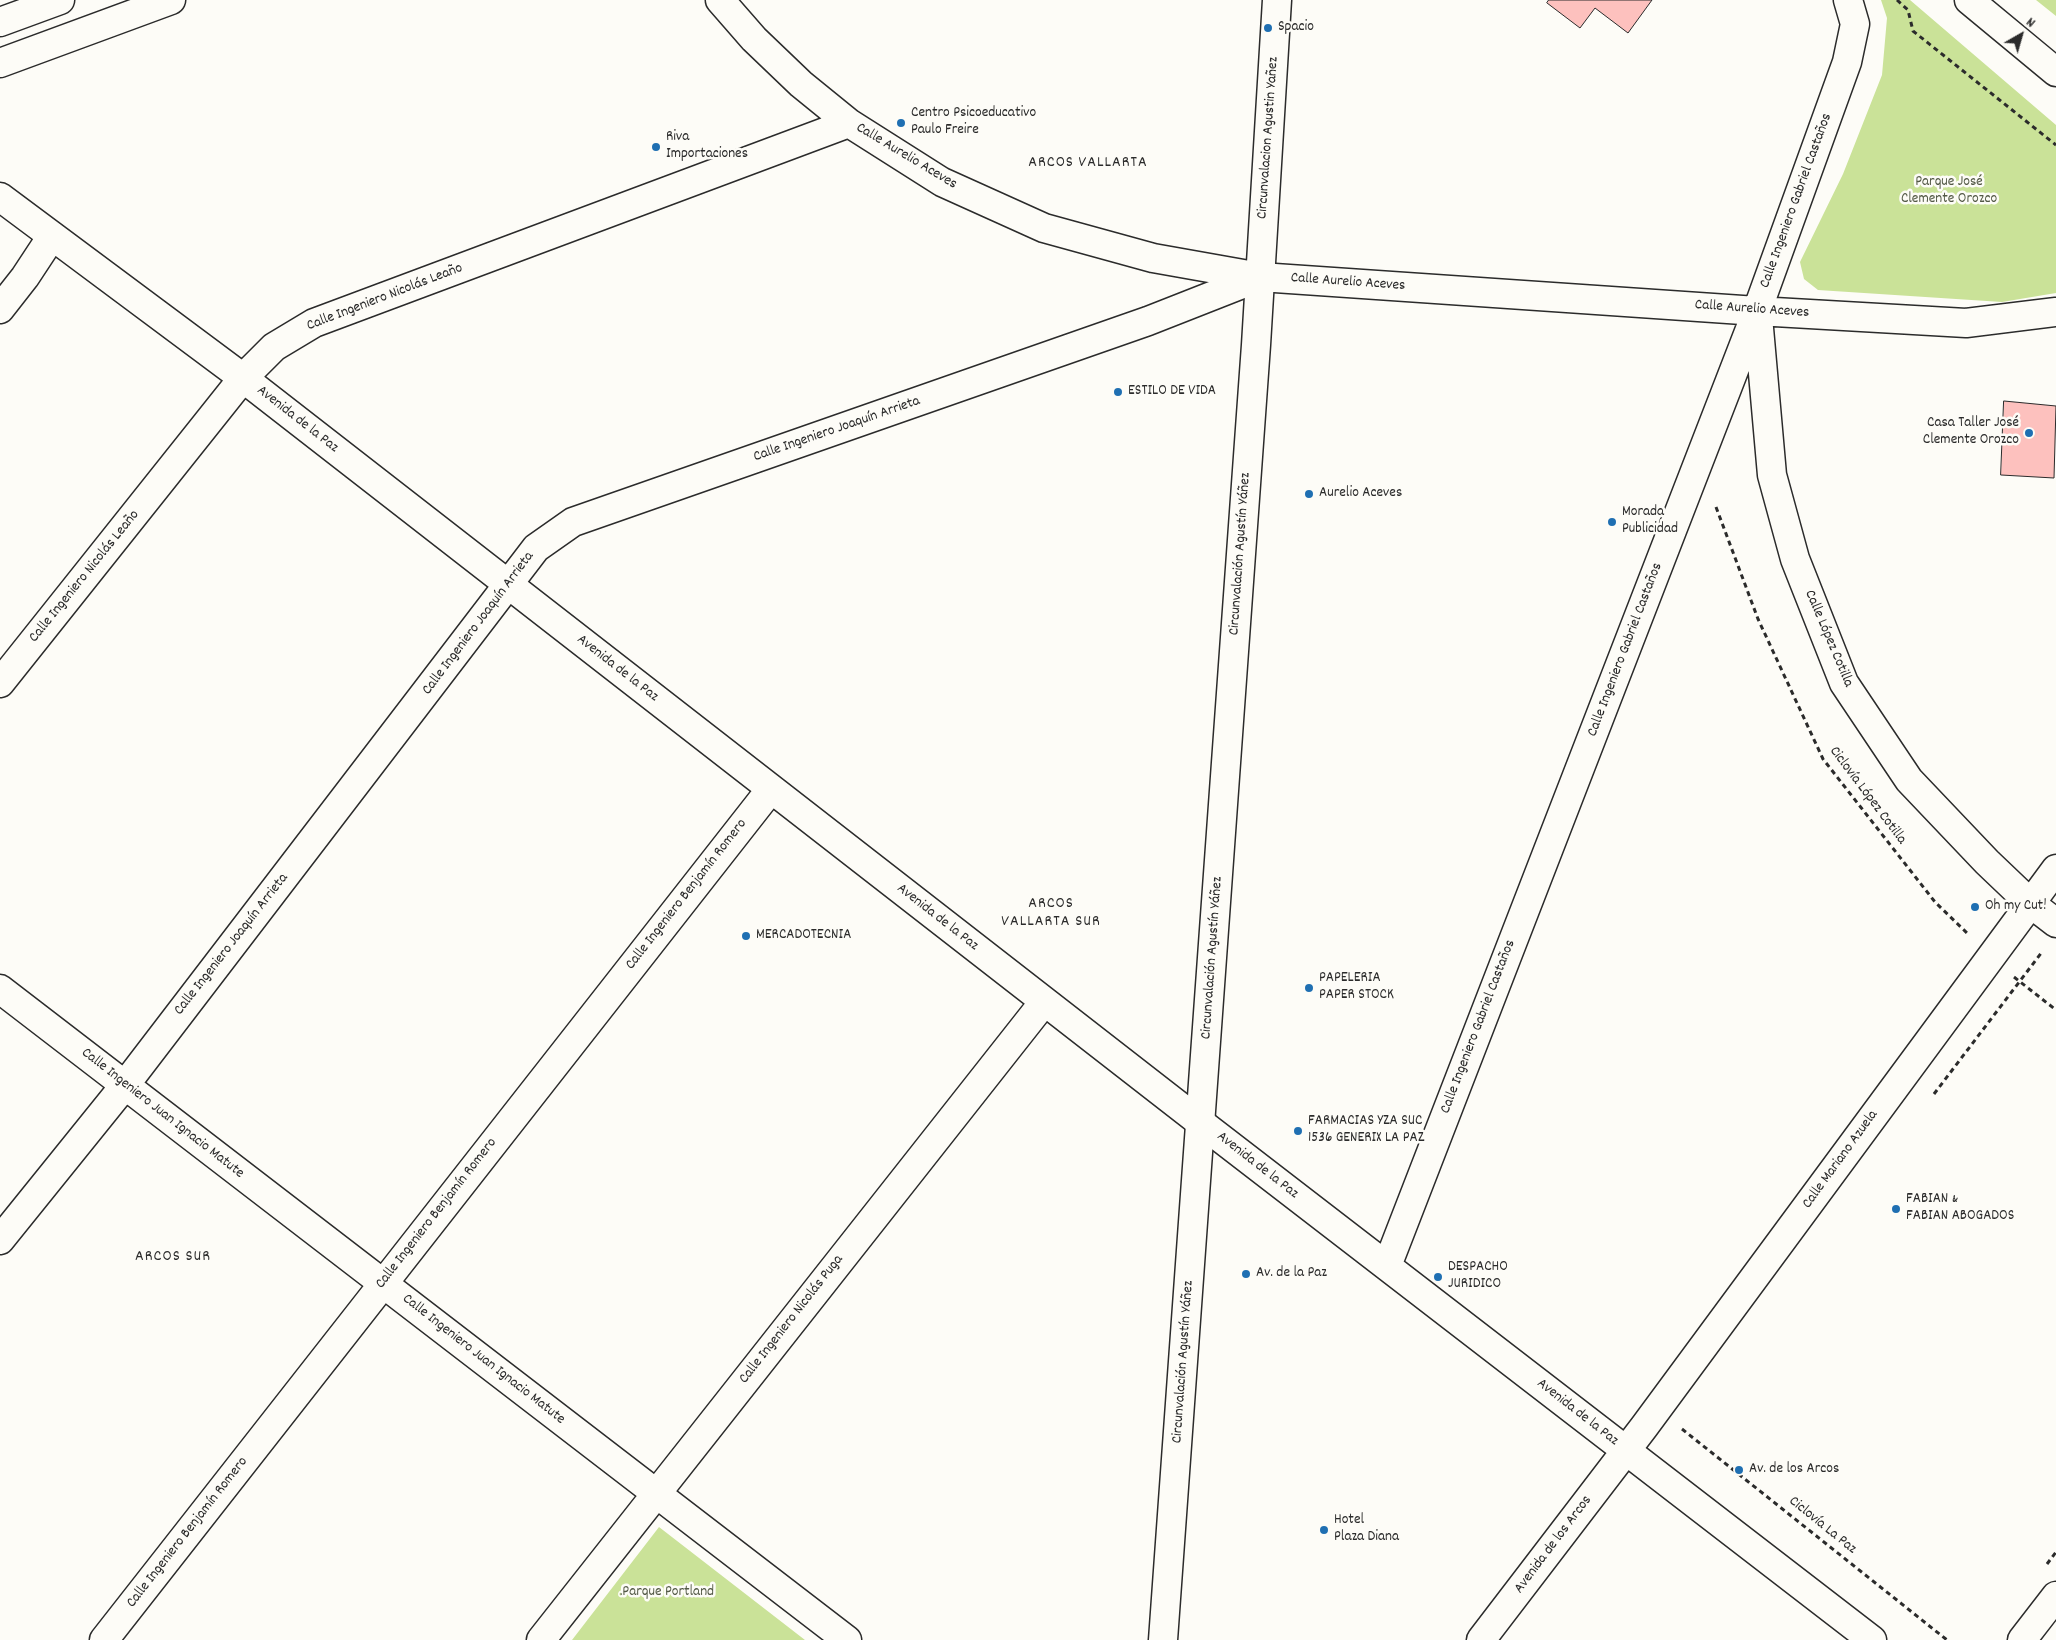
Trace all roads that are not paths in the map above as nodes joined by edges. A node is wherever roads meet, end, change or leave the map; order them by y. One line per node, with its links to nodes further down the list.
1 (60, 0): 7 (street)
2 (171, 0): 8 (street)
3 (720, 0): 10 (street, Calle Aurelio Aceves)
4 (1277, 0): 13 (street, Circunvalacion Agustin Yañez)
5 (1848, 0): 15 (street, Calle Ingeniero Gabriel Castaños)
6 (1969, 0): 9 (street)
7 (0, 22)
8 (0, 63)
9 (2056, 72)
10 (849, 123): 13 (street, Calle Aurelio Aceves); 17 (street, Calle Ingeniero Nicolás Leaño)
11 (0, 197): 12 (street, Avenida de la Paz)
12 (52, 236): 14 (street); 17 (street, Avenida de la Paz)
13 (1260, 277): 15 (street, Calle Aurelio Aceves); 18 (street, Calle Ingeniero Joaquín Arrieta); 27 (street, Circunvalación Agustín Yáñez)
14 (0, 309)
15 (1758, 311): 16 (street, Calle Aurelio Aceves); 22 (street, Calle López Cotilla); 29 (street, Calle Ingeniero Gabriel Castaños)
16 (2056, 312)
17 (243, 378): 18 (street, Avenida de la Paz); 19 (street, Calle Ingeniero Nicolás Leaño)
18 (509, 585): 20 (street, Avenida de la Paz); 26 (street, Calle Ingeniero Joaquín Arrieta)
19 (0, 683)
20 (771, 789): 25 (street, Avenida de la Paz); 30 (street, Calle Ingeniero Benjamín Romero)
21 (2056, 869): 22 (street, Calle Mariano Azuela)
22 (2030, 903): 23 (street, Calle López Cotilla); 31 (street, Calle Mariano Azuela)
23 (2056, 923)
24 (0, 989): 26 (street, Calle Ingeniero Juan Ignacio Matute)
25 (1044, 1002): 27 (street, Avenida de la Paz); 32 (street, Calle Ingeniero Nicolás Puga)
26 (125, 1085): 28 (street, Calle Ingeniero Joaquín Arrieta); 30 (street, Calle Ingeniero Juan Ignacio Matute)
27 (1201, 1124): 29 (street, Avenida de la Paz); 37 (street, Circunvalación Agustín Yáñez)
28 (0, 1240)
29 (1387, 1266): 31 (street, Avenida de la Paz)
30 (383, 1283): 32 (street, Calle Ingeniero Juan Ignacio Matute); 34 (street, Calle Ingeniero Benjamín Romero)
31 (1626, 1451): 38 (street, Avenida de los Arcos); 39 (street, Avenida de la Paz)
32 (655, 1493): 35 (street, Calle Ingeniero Nicolás Puga); 36 (street, Calle Ingeniero Juan Ignacio Matute)
33 (2056, 1596): 40 (street)
34 (104, 1640)
35 (541, 1640)
36 (847, 1640)
37 (1163, 1640)
38 (1481, 1640)
39 (1872, 1640)
40 (2022, 1640)

